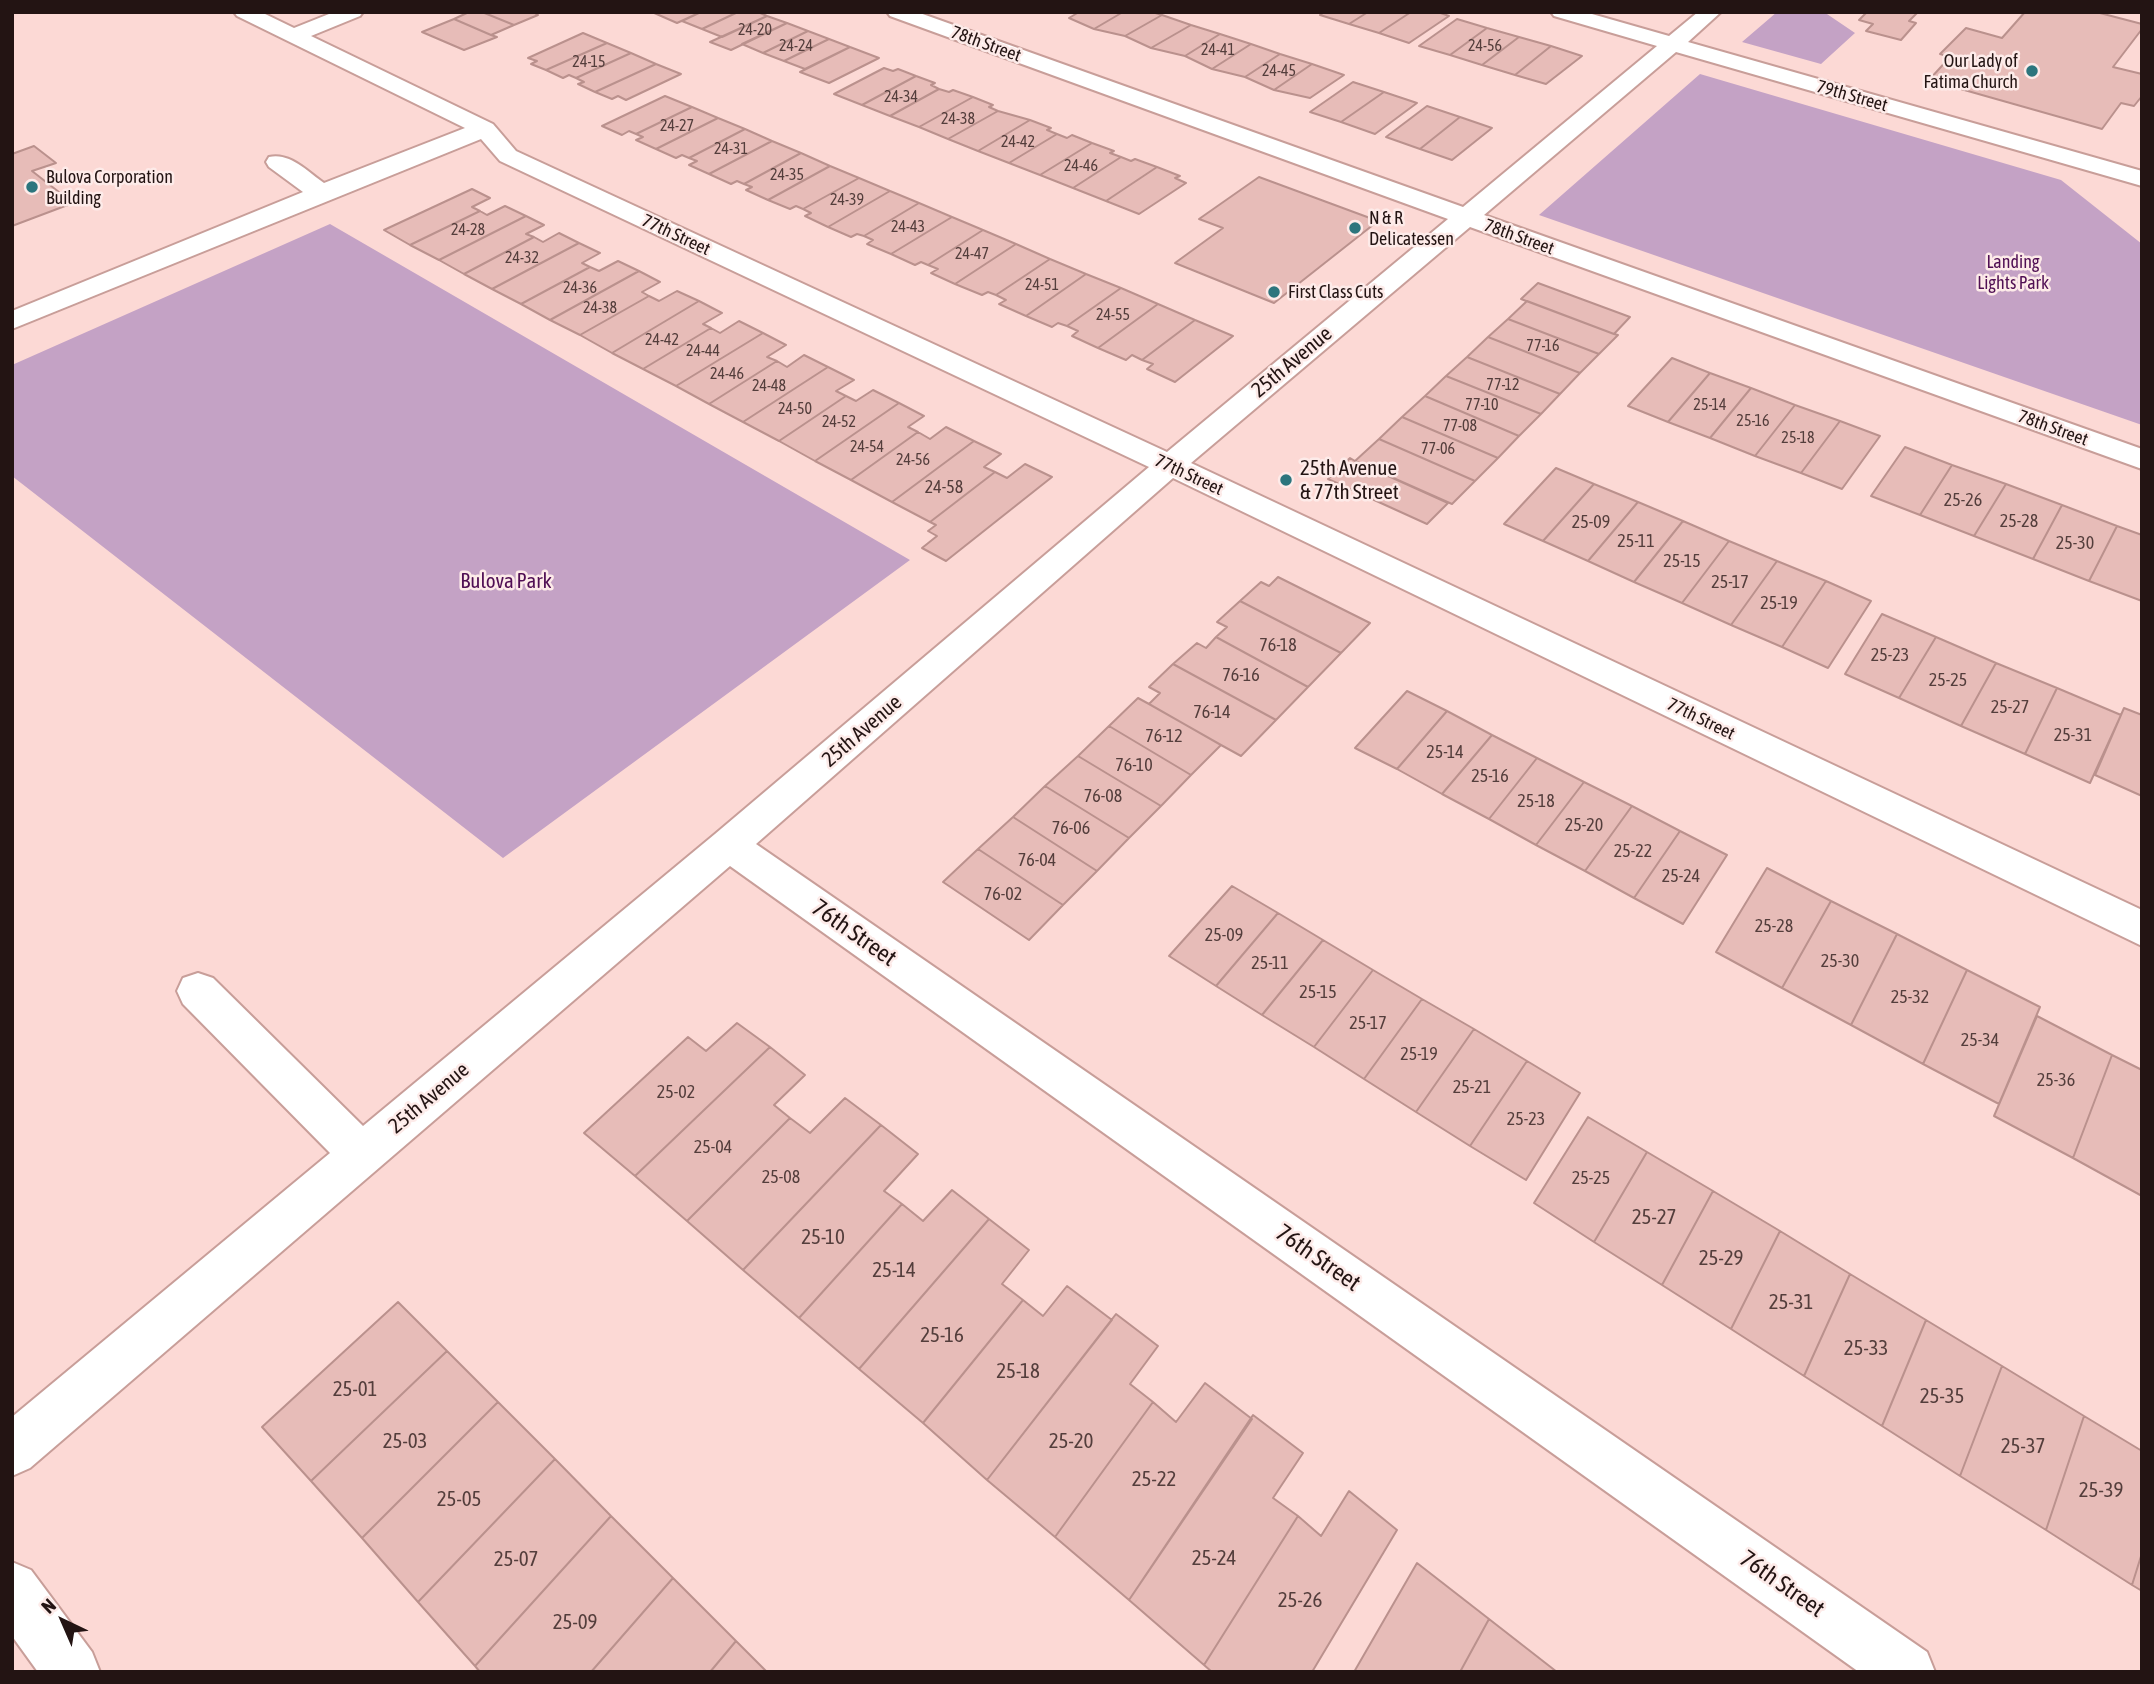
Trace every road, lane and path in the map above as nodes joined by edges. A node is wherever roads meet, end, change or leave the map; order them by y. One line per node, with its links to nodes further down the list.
1 (244, 12): 6 (street, 77th Street)
2 (353, 12): 6 (street)
3 (897, 12): 12 (street, 78th Street)
4 (1561, 12): 7 (street, 79th Street)
5 (1711, 12): 7 (street, 25th Avenue)
6 (293, 36): 8 (street, 77th Street)
7 (1675, 45): 10 (street, 79th Street); 12 (street, 25th Avenue)
8 (485, 129): 11 (street); 15 (street, 77th Street)
9 (278, 162): 11 (street)
10 (2142, 179)
11 (321, 193): 13 (street)
12 (1463, 217): 14 (street, 78th Street); 15 (street, 25th Avenue)
13 (12, 321)
14 (2142, 460)
15 (1170, 465): 16 (street, 25th Avenue); 17 (street, 77th Street)
16 (729, 845): 19 (street, 25th Avenue); 23 (street, 76th Street)
17 (2142, 929)
18 (198, 990): 19 (street)
19 (362, 1155): 20 (street, 25th Avenue)
20 (12, 1450)
21 (12, 1589): 22 (street)
22 (72, 1672)
23 (1907, 1672)

